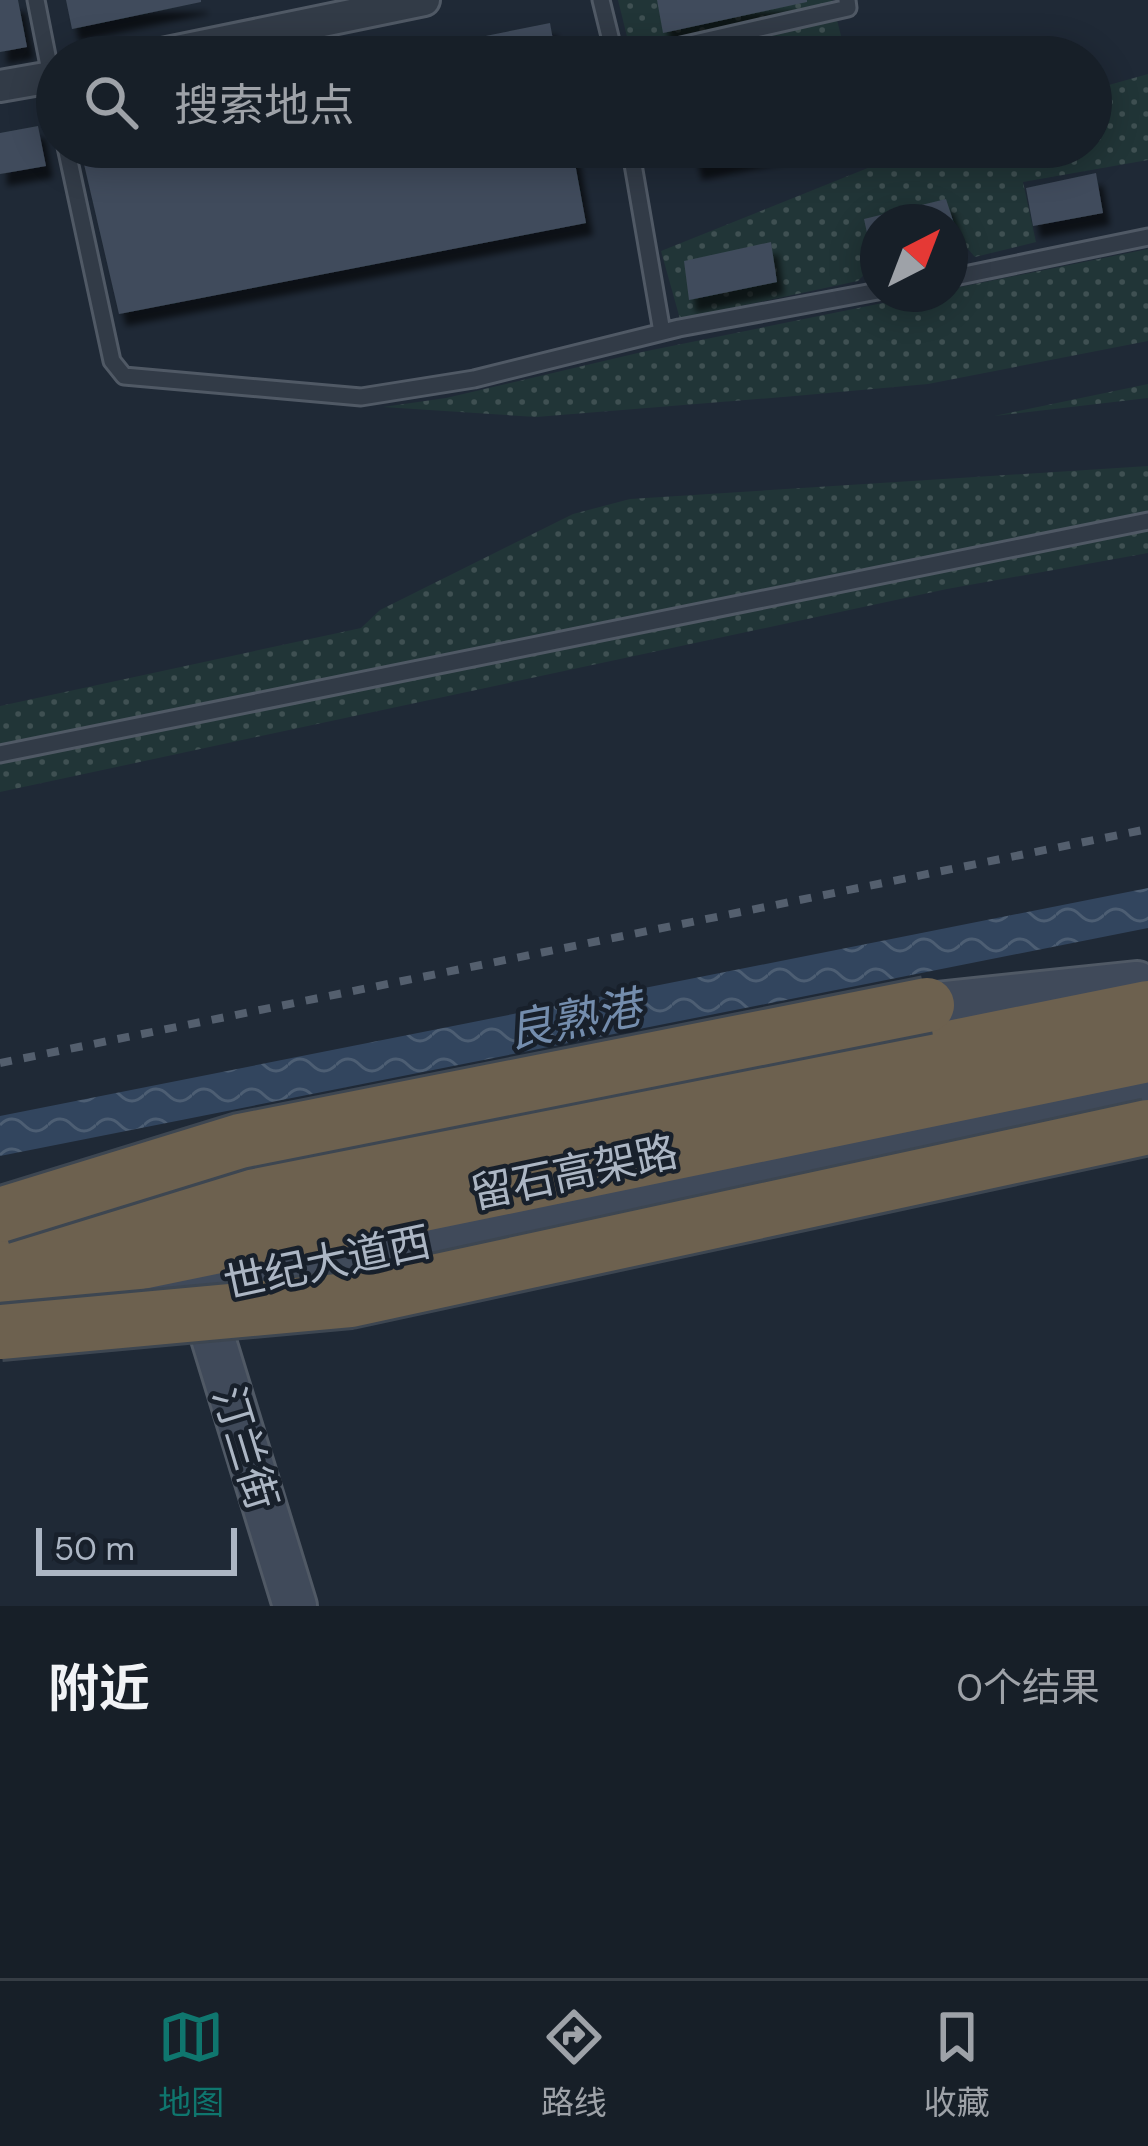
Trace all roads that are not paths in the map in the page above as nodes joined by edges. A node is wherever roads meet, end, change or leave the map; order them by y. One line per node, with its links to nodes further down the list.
1 (36, 0): 6 (lane)
2 (424, 0): 5 (street)
3 (601, 0): 8 (lane)
4 (847, 0): 9 (lane)
5 (374, 5): 7 (street)
6 (44, 36)
7 (239, 36)
8 (610, 36)
9 (725, 36)
10 (0, 86): 11 (street)
11 (36, 86)
12 (71, 168): 17 (lane)
13 (635, 168): 17 (lane)
14 (1148, 237): 15 (lane)
15 (968, 274)
16 (860, 294): 17 (lane)
17 (662, 332)
18 (1148, 521): 19 (lane)
19 (0, 754)
20 (1144, 990): 21 (main road); 25 (main road); 26 (highway, 留石高架路)
21 (928, 1005): 25 (highway, bridge)
22 (1148, 1055): 28 (highway, 留石高架路)
23 (1148, 1091): 27 (main road, 世纪大道西)
24 (1148, 1127): 29 (highway, bridge)
25 (0, 1214)
26 (0, 1239)
27 (198, 1289): 29 (main road, 世纪大道西); 30 (main road, 汀兰街)
28 (0, 1291)
29 (0, 1332)
30 (295, 1606)

